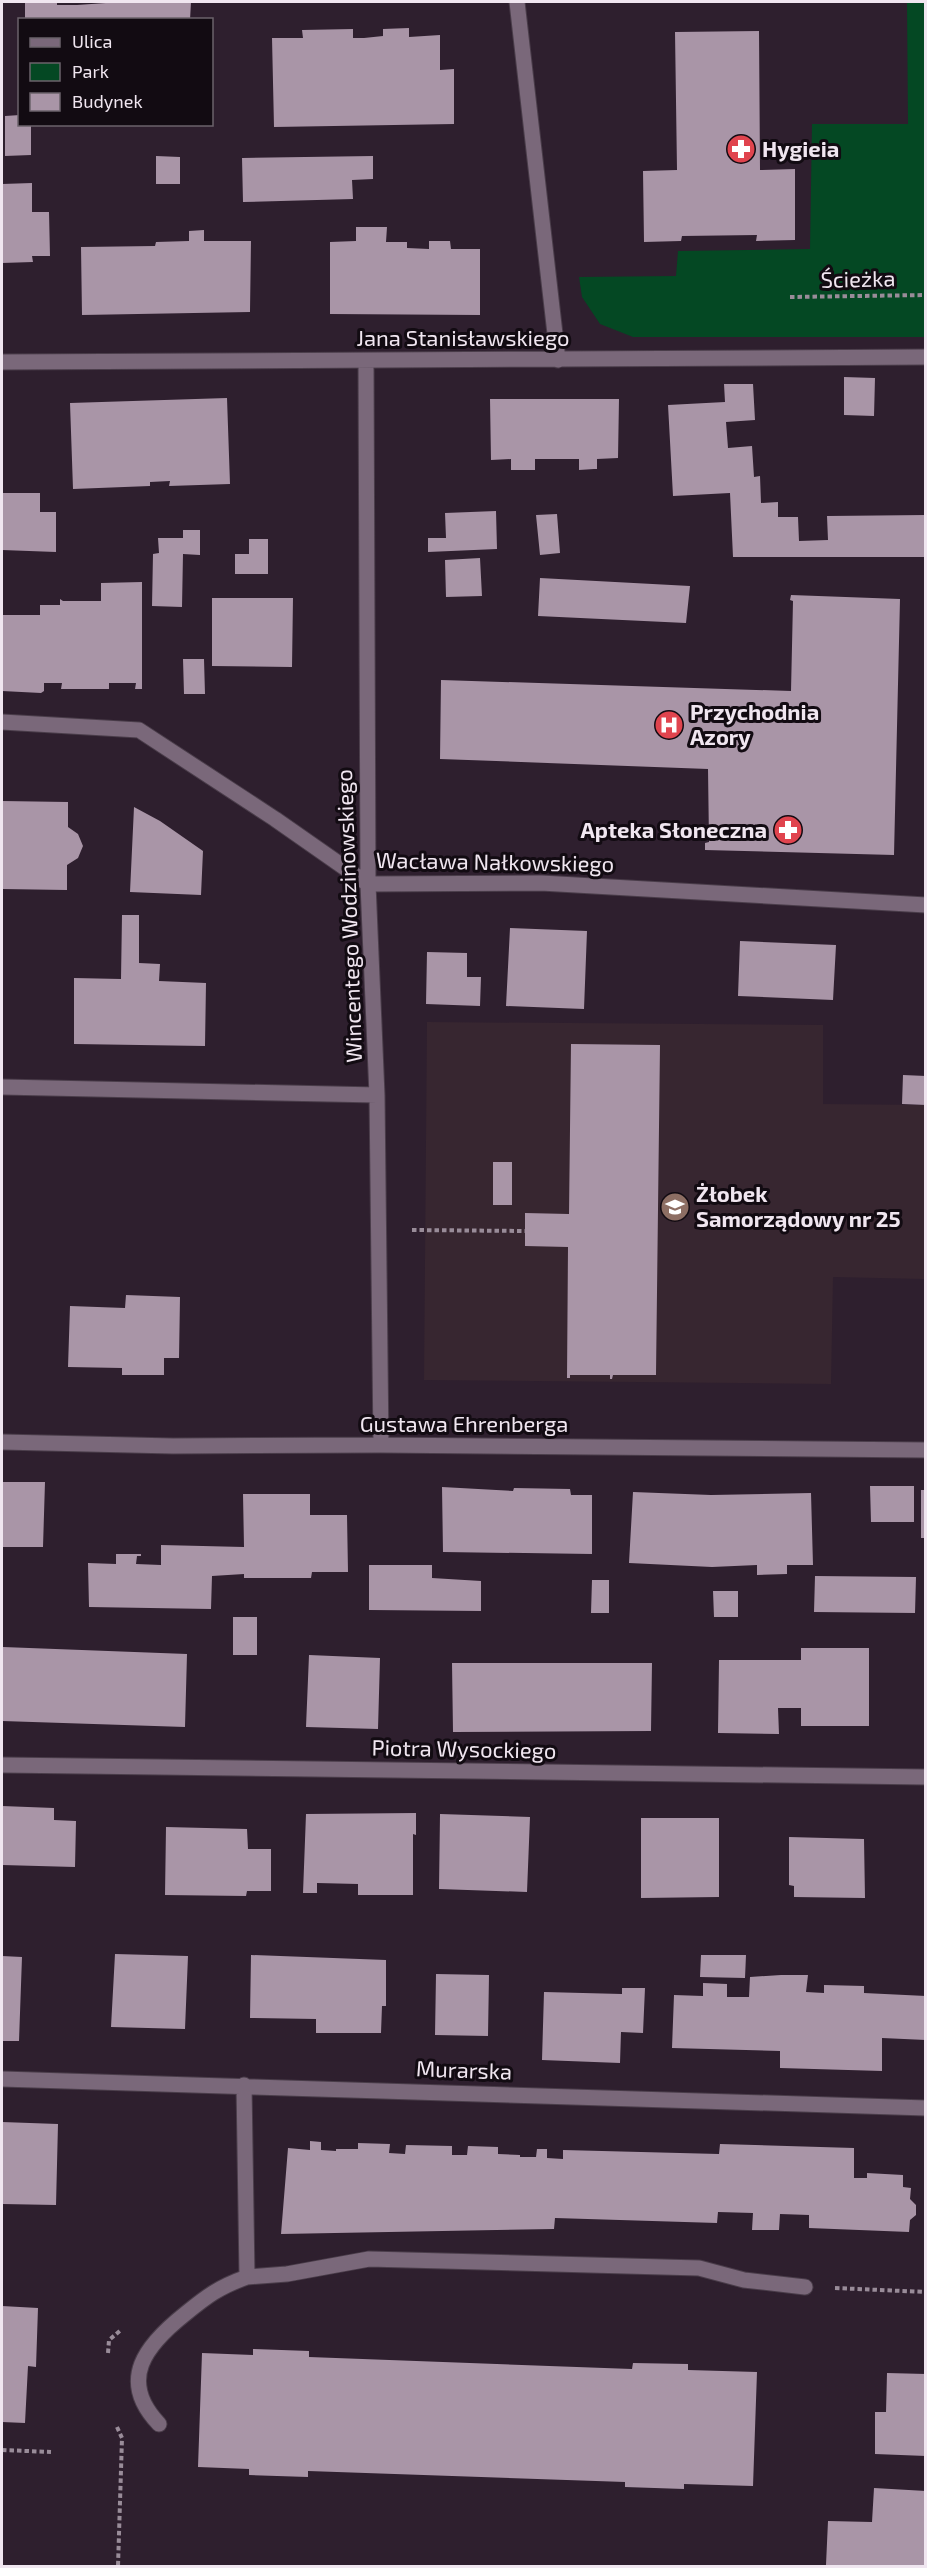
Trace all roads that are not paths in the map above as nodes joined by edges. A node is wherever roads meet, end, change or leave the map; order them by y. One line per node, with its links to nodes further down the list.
1 (517, 2): 3 (street)
2 (926, 357): 3 (street, Jana Stanisławskiego)
3 (558, 360): 4 (street, Jana Stanisławskiego)
4 (366, 361): 5 (street, Jana Stanisławskiego); 7 (street, Wincentego Wodzinowskiego)
5 (2, 362)
6 (2, 722): 7 (street, Wacława Nałkowskiego)
7 (368, 884): 8 (street, Wacława Nałkowskiego); 10 (street, Wincentego Wodzinowskiego)
8 (926, 905)
9 (2, 1087): 10 (street, Wincentego Wodzinowskiego)
10 (376, 1095): 12 (street)
11 (2, 1442): 12 (street, Gustawa Ehrenberga)
12 (381, 1445): 13 (street, Gustawa Ehrenberga)
13 (926, 1450)
14 (2, 1765): 15 (street, Piotra Wysockiego)
15 (926, 1777)
16 (2, 2079): 17 (street, Murarska)
17 (244, 2085): 18 (street, Murarska); 19 (street)
18 (926, 2108)
19 (247, 2277): 20 (street); 21 (street)
20 (805, 2287)
21 (159, 2424)

